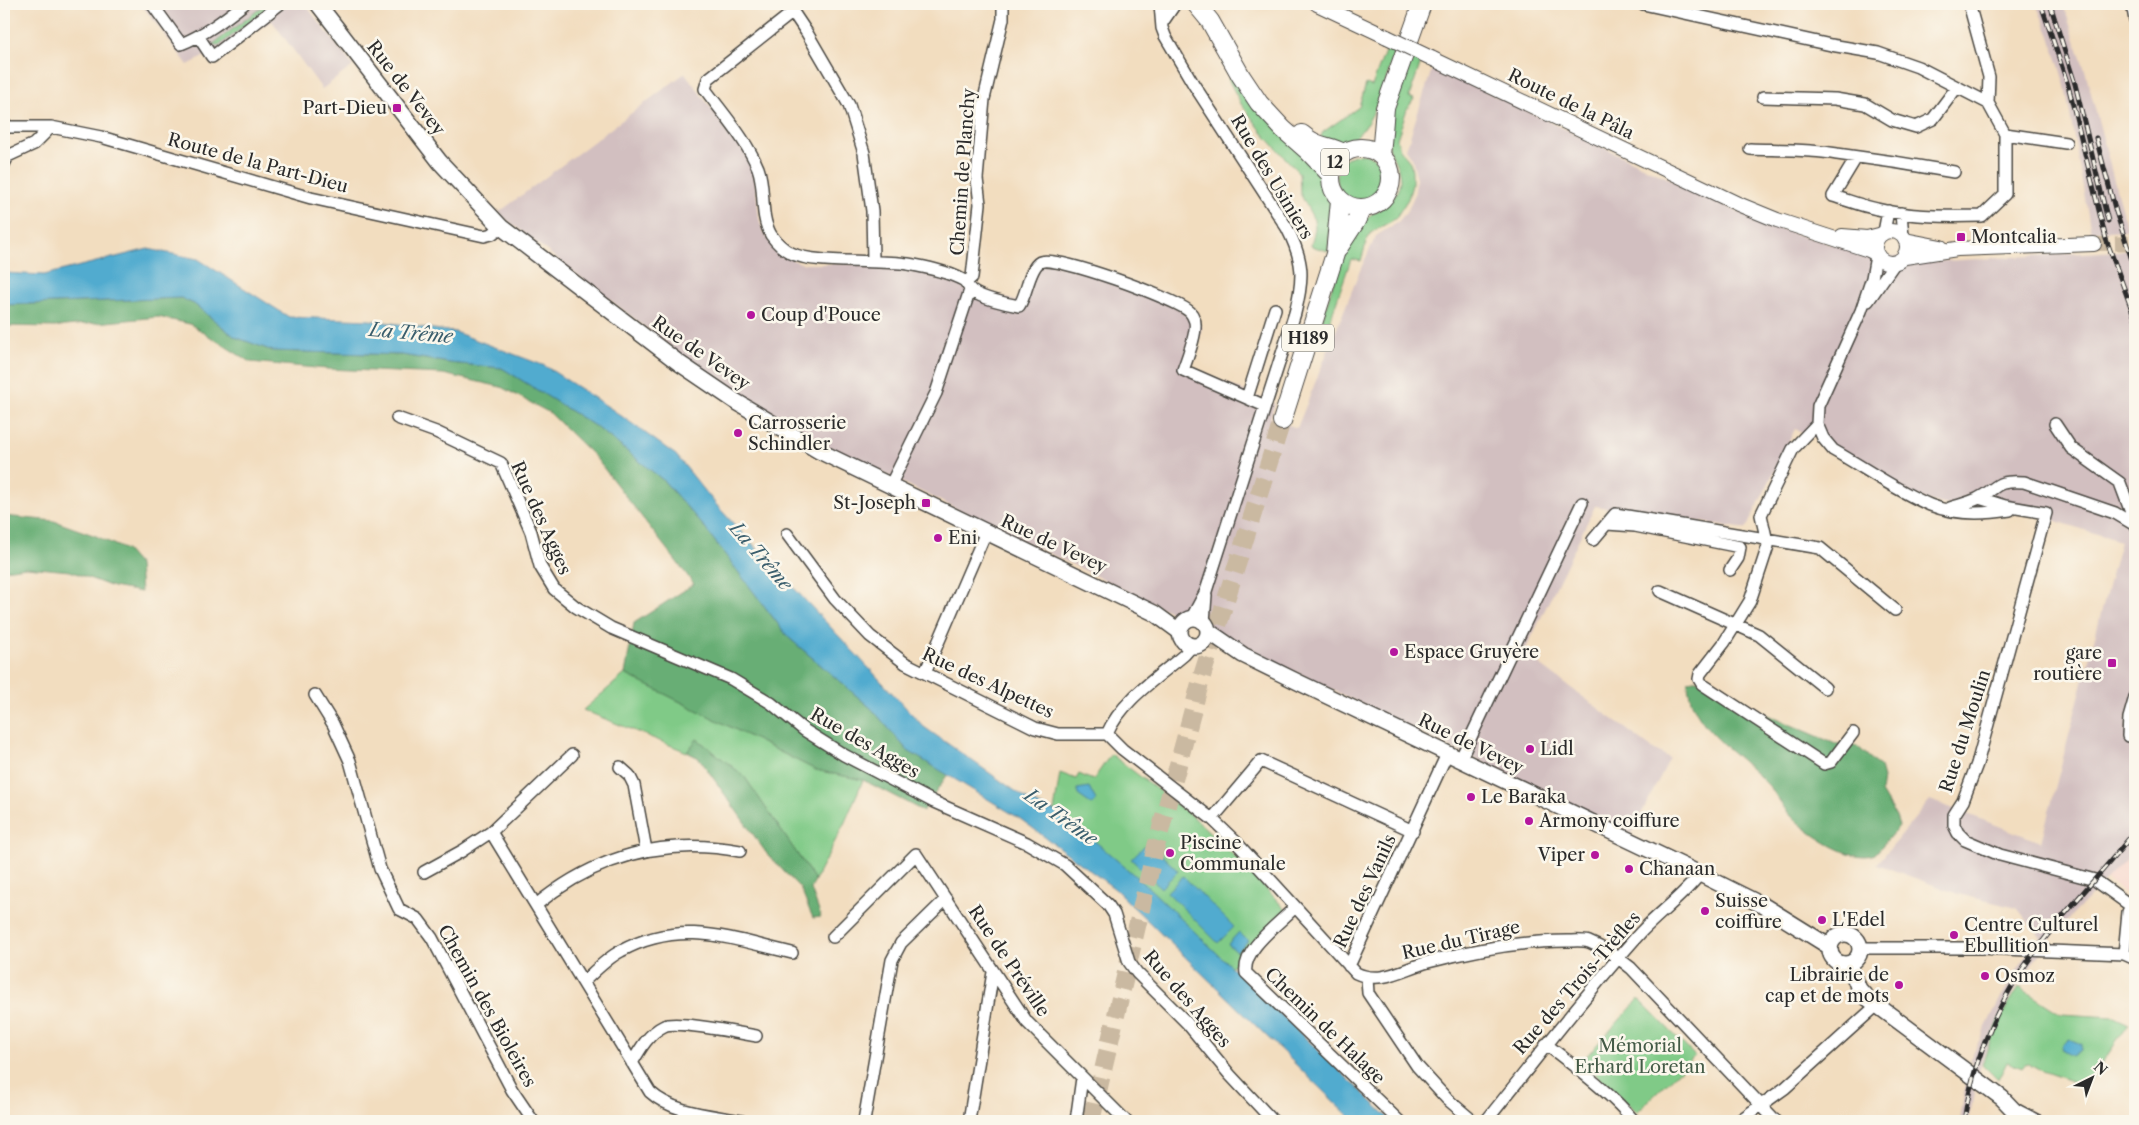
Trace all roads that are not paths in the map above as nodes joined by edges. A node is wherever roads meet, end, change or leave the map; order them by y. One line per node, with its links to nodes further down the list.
1 (152, 4): 17 (street)
2 (244, 4): 17 (street)
3 (280, 4): 17 (street)
4 (318, 4): 37 (main road, Rue de Vevey)
5 (1003, 4): 47 (street, Chemin de Planchy)
6 (1160, 4): 16 (street, Rue des Usiniers)
7 (1175, 4): 16 (street)
8 (1196, 4): 32 (highway, 12)
9 (1214, 4): 27 (highway, 12)
10 (1317, 4): 38 (street, Route de la Pâla, bridge)
11 (1422, 4): 21 (highway)
12 (1643, 4): 18 (street)
13 (1969, 4): 20 (street)
14 (2132, 4): 15 (street)
15 (2135, 20)
16 (1162, 23): 51 (street, Rue des Usiniers)
17 (198, 36)
18 (1957, 87): 19 (street); 20 (street)
19 (1763, 98)
20 (1988, 104): 24 (street)
21 (1385, 108): 27 (highway); 28 (highway)
22 (4, 127): 23 (street, Route de la Part-Dieu)
23 (51, 127): 30 (street); 37 (street, Route de la Part-Dieu)
24 (2005, 134): 25 (street); 36 (street)
25 (2066, 143)
26 (1750, 149): 29 (street)
27 (1351, 150): 28 (highway, 12); 32 (highway, 12)
28 (1381, 156): 34 (highway)
29 (1856, 158): 31 (street); 35 (street)
30 (4, 164)
31 (1954, 172)
32 (1330, 175): 33 (highway, 12)
33 (1340, 200): 34 (highway, 12); 43 (highway)
34 (1362, 208): 43 (highway)
35 (1888, 212): 36 (street); 39 (street)
36 (1901, 213): 40 (street)
37 (501, 227): 56 (main road, Rue de Vevey)
38 (1811, 231): 39 (street, Route de la Pâla); 44 (street, Route de la Pâla)
39 (1882, 234): 40 (street); 44 (street)
40 (1904, 238): 42 (street); 46 (street)
41 (2094, 244): 42 (street)
42 (1957, 249): 46 (street)
43 (1335, 254): 53 (highway, H189)
44 (1876, 255): 46 (street); 49 (street)
45 (873, 260): 45 (street); 47 (street)
46 (1899, 260): 49 (street)
47 (968, 286): 50 (street); 56 (street, Chemin de Planchy)
48 (1275, 309): 50 (street)
49 (1861, 311): 54 (street)
50 (1247, 398): 51 (street)
51 (1265, 406): 73 (street, Rue des Usiniers)
52 (397, 418): 121 (street, Rue des Agges)
53 (1282, 421)
54 (1817, 424): 59 (street); 66 (street)
55 (2055, 424): 62 (street)
56 (890, 486): 63 (main road, Rue de Vevey)
57 (1979, 498): 59 (street); 60 (street); 62 (street)
58 (1582, 504): 82 (street, Rue des Vanils)
59 (1944, 509): 60 (street)
60 (2017, 509): 93 (street, Rue du Moulin)
61 (1646, 524): 64 (street); 67 (street); 68 (street)
62 (2135, 524)
63 (986, 532): 73 (main road, Rue de Vevey); 74 (street)
64 (1734, 533): 66 (street); 68 (street)
65 (787, 534): 74 (street, Rue des Alpettes)
66 (1767, 538): 71 (street); 72 (street)
67 (1593, 540)
68 (1732, 546): 69 (street)
69 (1730, 570)
70 (1660, 591): 72 (street)
71 (1895, 610)
72 (1736, 624): 75 (street); 79 (street)
73 (1195, 630): 80 (street); 82 (main road, Rue de Vevey)
74 (925, 672): 80 (street, Rue des Alpettes)
75 (1825, 688)
76 (315, 695): 115 (street, Chemin des Bioleires)
77 (2135, 697): 78 (street)
78 (2135, 719)
79 (1853, 733)
80 (1107, 734): 84 (street)
81 (572, 755): 86 (street)
82 (1454, 757): 85 (street, Rue des Vanils); 90 (main road, Rue de Vevey)
83 (620, 767): 87 (street)
84 (1212, 819): 85 (street); 94 (street)
85 (1413, 831): 103 (street, Rue des Vanils)
86 (491, 832): 89 (street); 92 (street)
87 (646, 850): 88 (street); 92 (street)
88 (740, 851)
89 (424, 872)
90 (1700, 874): 96 (main road, Rue de Vevey); 100 (street, Rue des Trois-Trèfles)
91 (946, 899): 95 (street, Rue de Préville); 104 (street, Rue de Préville); 117 (street)
92 (536, 905): 106 (street)
93 (2133, 905): 99 (street)
94 (1295, 907): 103 (street); 122 (street, Chemin de Halage)
95 (833, 937)
96 (1833, 942): 97 (main road); 102 (main road)
97 (1860, 948): 99 (street); 102 (main road)
98 (792, 953): 106 (street)
99 (2124, 954): 101 (street)
100 (1619, 959): 105 (street, Rue du Tirage); 109 (street, Rue des Trois-Trèfles); 112 (street, Rue du Tirage)
101 (2135, 959)
102 (1849, 964): 107 (main road)
103 (1349, 966): 105 (street)
104 (993, 972): 111 (street, Rue de Préville); 118 (street)
105 (1367, 978): 123 (street)
106 (583, 982): 110 (street)
107 (1876, 1006): 112 (street); 113 (main road)
108 (756, 1036): 110 (street)
109 (1546, 1044): 124 (street, Rue des Trois-Trèfles); 125 (street)
110 (632, 1063): 114 (street)
111 (1082, 1078): 119 (street); 120 (street, Rue de Préville)
112 (1761, 1105): 126 (street); 127 (street, Rue du Tirage)
113 (2014, 1108): 128 (main road); 129 (street)
114 (698, 1117): 116 (street)
115 (533, 1121)
116 (742, 1121)
117 (864, 1121)
118 (969, 1121)
119 (1076, 1121)
120 (1126, 1121)
121 (1274, 1121)
122 (1399, 1121)
123 (1473, 1121)
124 (1486, 1121)
125 (1634, 1121)
126 (1739, 1121)
127 (1776, 1121)
128 (2024, 1121)
129 (2038, 1121)

